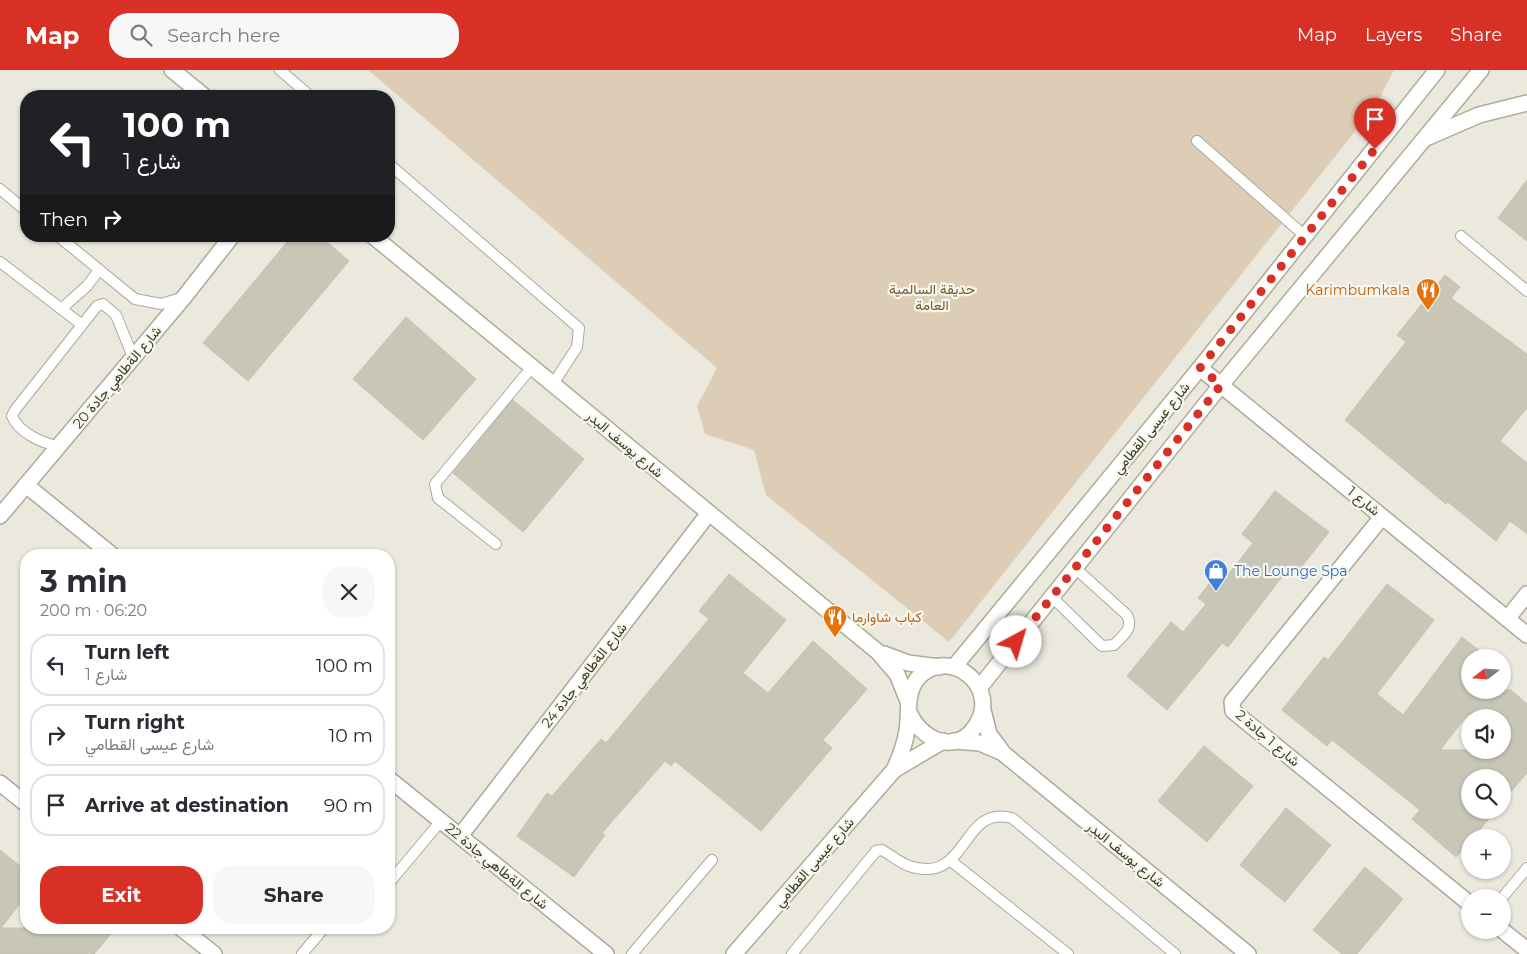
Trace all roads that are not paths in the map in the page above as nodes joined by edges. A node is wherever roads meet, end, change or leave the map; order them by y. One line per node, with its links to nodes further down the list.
1 (172, 70): 5 (street)
2 (280, 70): 6 (lane)
3 (1438, 70): 13 (street, شارع عيسى القطامي)
4 (1481, 70): 8 (street, شارع عيسى القطامي)
5 (197, 90)
6 (303, 90)
7 (1527, 103): 8 (street)
8 (1424, 139): 28 (street, شارع عيسى القطامي)
9 (1196, 141): 13 (lane)
10 (395, 169): 27 (lane)
11 (0, 189): 12 (lane)
12 (20, 205)
13 (1305, 236): 26 (street, شارع عيسى القطامي)
14 (1461, 236): 20 (lane)
15 (65, 242): 19 (lane)
16 (227, 242): 21 (street, شارع الةطاهي جادة 20)
17 (380, 242): 25 (street, شارع يوسف البدر)
18 (0, 262): 22 (lane)
19 (99, 270): 21 (lane); 22 (lane)
20 (1527, 291)
21 (185, 296): 24 (street, شارع الةطاهي جادة 20)
22 (61, 309): 23 (lane)
23 (81, 324): 24 (lane); 29 (lane)
24 (134, 357): 29 (street, شارع الةطاهي جادة 20)
25 (532, 367): 27 (street, شارع يوسف البدر); 34 (lane)
26 (1200, 368): 28 (street, شارع 1); 42 (street, شارع عيسى القطامي)
27 (553, 384): 31 (street, شارع يوسف البدر)
28 (1221, 385): 33 (street, شارع 1); 36 (street, شارع عيسى القطامي)
29 (58, 446): 30 (street, شارع الةطاهي جادة 20)
30 (26, 485): 32 (street, شارع الةطاهي جادة 20); 35 (street)
31 (709, 513): 41 (street, شارع يوسف البدر); 53 (street, شارع الةطاهي جادة 24)
32 (0, 516)
33 (1382, 516): 39 (street, شارع 1); 59 (street, شارع 1 جادة 2)
34 (496, 544)
35 (105, 549)
36 (1075, 568): 38 (street, شارع عيسى القطامي); 38 (lane)
37 (1527, 594): 39 (street)
38 (1052, 597): 43 (street, شارع عيسى القطامي)
39 (1507, 619): 40 (street, شارع 1)
40 (1527, 635)
41 (878, 652): 42 (street, شارع يوسف البدر); 44 (street, شارع يوسف البدر)
42 (947, 667): 43 (street); 44 (street)
43 (980, 688): 45 (street)
44 (909, 707): 46 (street); 48 (street, شارع عيسى القطامي)
45 (984, 710): 46 (street); 47 (street, شارع يوسف البدر)
46 (948, 741): 47 (street, شارع يوسف البدر); 48 (street, شارع عيسى القطامي)
47 (1004, 754): 72 (street, شارع يوسف البدر)
48 (894, 770): 68 (street, شارع عيسى القطامي)
49 (0, 783): 51 (street)
50 (395, 784): 52 (street, شارع الةطاهي جادة 22)
51 (20, 799)
52 (441, 821): 53 (street, شارع الةطاهي جادة 22); 57 (lane)
53 (460, 836): 66 (street, شارع الةطاهي جادة 22)
54 (712, 860): 67 (lane)
55 (951, 861): 69 (lane); 70 (lane); 71 (lane)
56 (1527, 868): 58 (lane)
57 (395, 875)
58 (1510, 889)
59 (1461, 897)
60 (189, 934): 64 (street)
61 (319, 934): 65 (lane)
62 (1511, 937): 63 (street)
63 (1527, 950)
64 (214, 954)
65 (302, 954)
66 (606, 954)
67 (632, 954)
68 (734, 954)
69 (792, 954)
70 (1068, 954)
71 (1175, 954)
72 (1248, 954)

